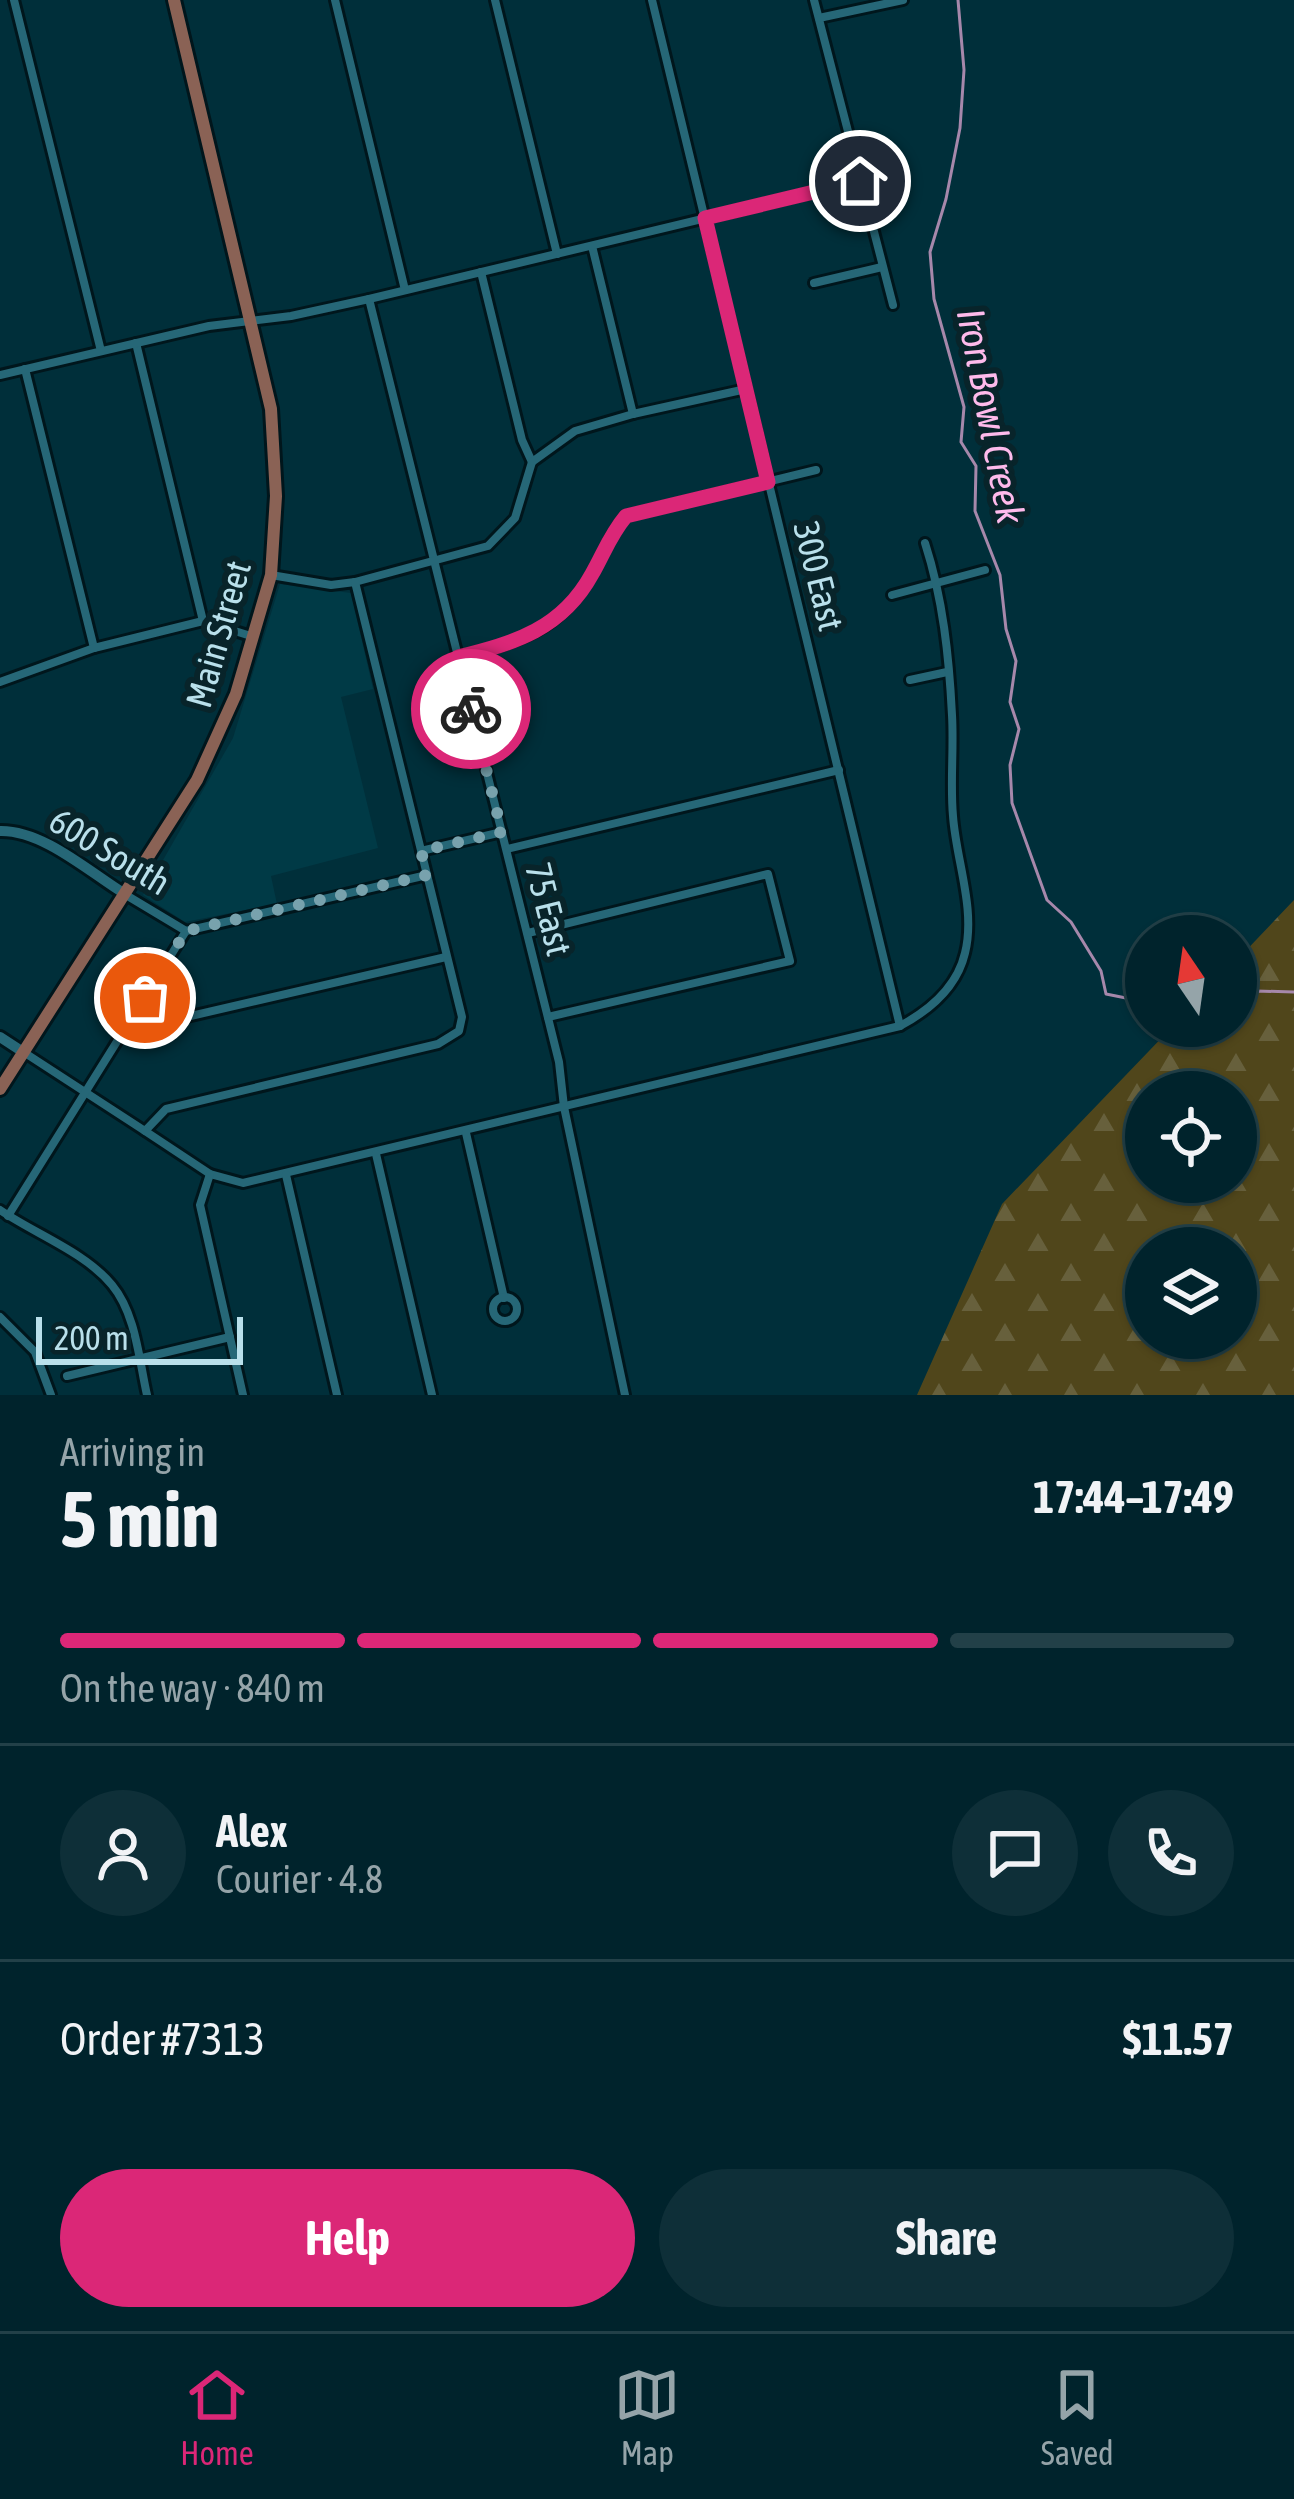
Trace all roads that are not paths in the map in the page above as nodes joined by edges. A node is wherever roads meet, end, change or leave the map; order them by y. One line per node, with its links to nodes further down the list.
1 (14, 0): 21 (street)
2 (174, 0): 19 (main road, Main Street)
3 (335, 0): 16 (street)
4 (495, 0): 12 (street)
5 (652, 0): 10 (street, 300 East)
6 (814, 0): 8 (street)
7 (900, 0): 8 (street)
8 (819, 18): 9 (street)
9 (860, 181): 10 (street); 13 (street)
10 (705, 218): 11 (street); 24 (street, 300 East)
11 (592, 246): 12 (street); 25 (street)
12 (557, 254): 14 (street)
13 (882, 267): 15 (street); 18 (street)
14 (481, 272): 16 (street); 26 (street)
15 (814, 283)
16 (405, 290): 17 (street)
17 (369, 299): 19 (street); 30 (street, 75 East)
18 (893, 305)
19 (252, 320): 20 (street); 32 (main road, Main Street)
20 (136, 343): 21 (street); 36 (street)
21 (100, 351): 22 (street)
22 (25, 368): 23 (street); 38 (street)
23 (0, 375)
24 (746, 389): 25 (street); 28 (street, 300 East)
25 (633, 414): 26 (street)
26 (532, 462): 30 (street)
27 (816, 470): 28 (street)
28 (768, 482): 39 (street); 43 (street, 300 East)
29 (925, 543): 33 (street)
30 (434, 562): 34 (street); 39 (street, 75 East)
31 (985, 569): 33 (street)
32 (271, 574): 34 (street); 37 (main road, Main Street)
33 (937, 581): 35 (street); 40 (street)
34 (355, 582): 47 (street)
35 (892, 595)
36 (203, 621): 37 (street); 38 (street)
37 (255, 637): 49 (main road, Main Street)
38 (94, 648): 42 (street)
39 (458, 657): 45 (street, 75 East)
40 (947, 672): 41 (street); 54 (street)
41 (910, 680)
42 (0, 682)
43 (839, 770): 46 (street); 54 (street, 300 East)
44 (0, 832): 49 (main road, 600 South)
45 (502, 832): 46 (street, 75 East); 47 (street)
46 (506, 849): 51 (street, 75 East)
47 (421, 851): 48 (street)
48 (427, 875): 50 (street); 52 (street)
49 (125, 894): 50 (street, 600 South); 57 (main road, Main Street)
50 (186, 931): 55 (street)
51 (528, 933): 53 (street, 75 East); 53 (street)
52 (446, 957): 55 (street); 61 (street)
53 (548, 1017): 60 (street, 75 East)
54 (900, 1026): 60 (street)
55 (124, 1031): 59 (street)
56 (0, 1037): 57 (main road)
57 (23, 1052): 58 (main road, Main Street); 59 (street)
58 (0, 1089)
59 (86, 1091): 61 (street); 66 (street)
60 (564, 1107): 62 (street); 77 (street, 75 East)
61 (145, 1132): 64 (street)
62 (466, 1133): 63 (street); 67 (street)
63 (376, 1154): 65 (street); 76 (street)
64 (210, 1174): 65 (street); 69 (street)
65 (286, 1175): 75 (street)
66 (4, 1213): 70 (street)
67 (504, 1298)
68 (0, 1317): 72 (street)
69 (230, 1337): 70 (street); 74 (street)
70 (139, 1359): 71 (street); 73 (street)
71 (67, 1376)
72 (52, 1395)
73 (147, 1395)
74 (243, 1395)
75 (338, 1395)
76 (432, 1395)
77 (625, 1395)

